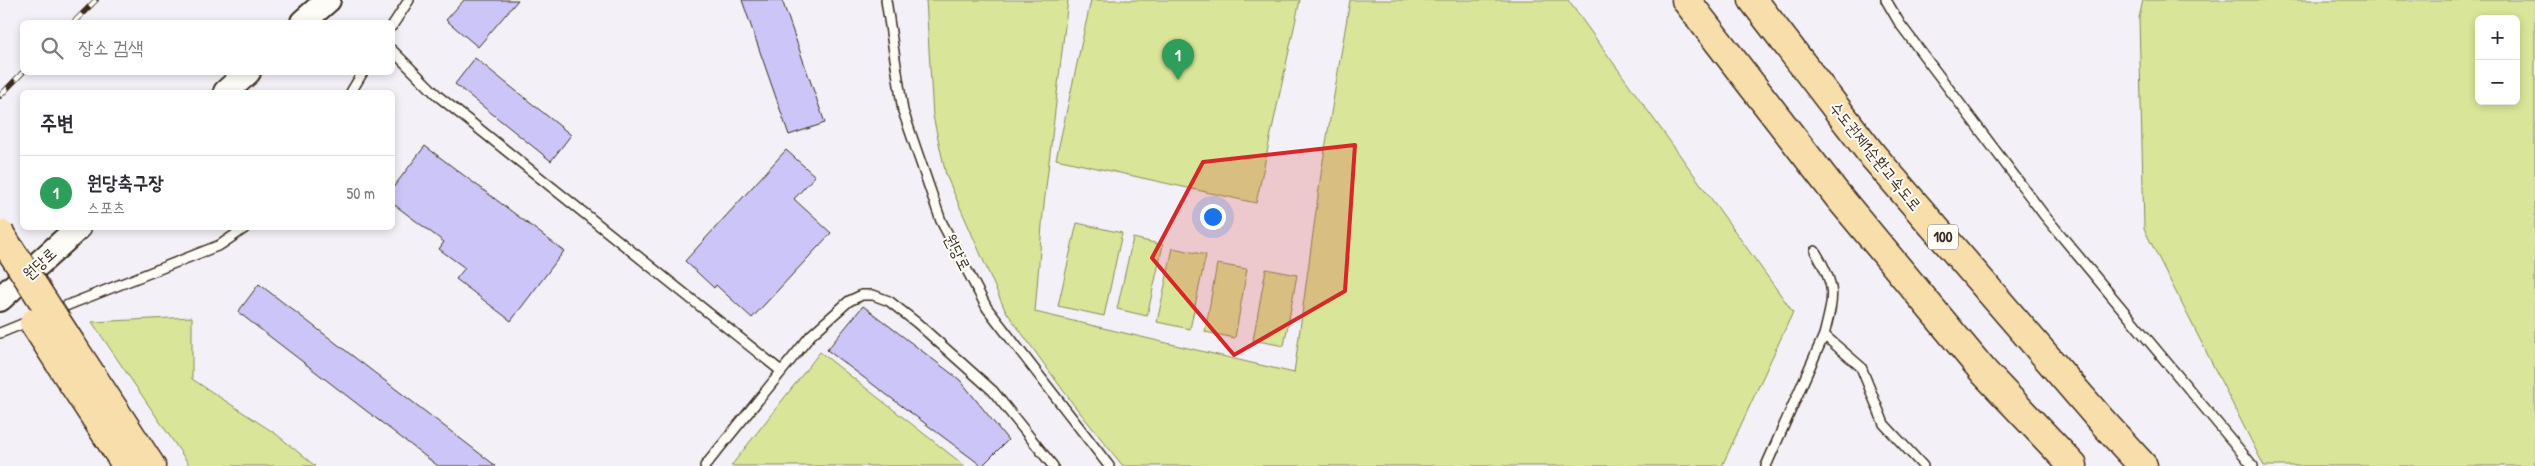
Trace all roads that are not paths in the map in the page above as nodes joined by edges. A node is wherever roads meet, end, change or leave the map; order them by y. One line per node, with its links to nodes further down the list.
1 (328, 0): 7 (main road)
2 (409, 0): 8 (lane)
3 (886, 0): 28 (lane, 원당로)
4 (1686, 0): 31 (highway)
5 (1753, 0): 32 (highway, 수도권제1순환고속도로 / 100)
6 (1886, 0): 33 (lane)
7 (305, 20)
8 (395, 21)
9 (395, 53): 23 (lane)
10 (245, 75): 12 (main road)
11 (361, 75): 13 (lane)
12 (228, 90)
13 (351, 90)
14 (76, 230): 19 (main road, 원당로)
15 (242, 230): 20 (lane)
16 (0, 234): 22 (highway, bridge)
17 (1815, 251): 21 (lane)
18 (0, 269): 22 (highway, bridge)
19 (0, 299)
20 (0, 334)
21 (1824, 335): 29 (lane); 30 (lane)
22 (66, 355): 24 (highway); 25 (highway)
23 (781, 371): 26 (lane); 27 (lane)
24 (127, 466)
25 (151, 466)
26 (705, 466)
27 (1053, 466)
28 (1110, 466)
29 (1766, 466)
30 (1923, 466)
31 (2073, 466)
32 (2143, 466)
33 (2254, 466)

